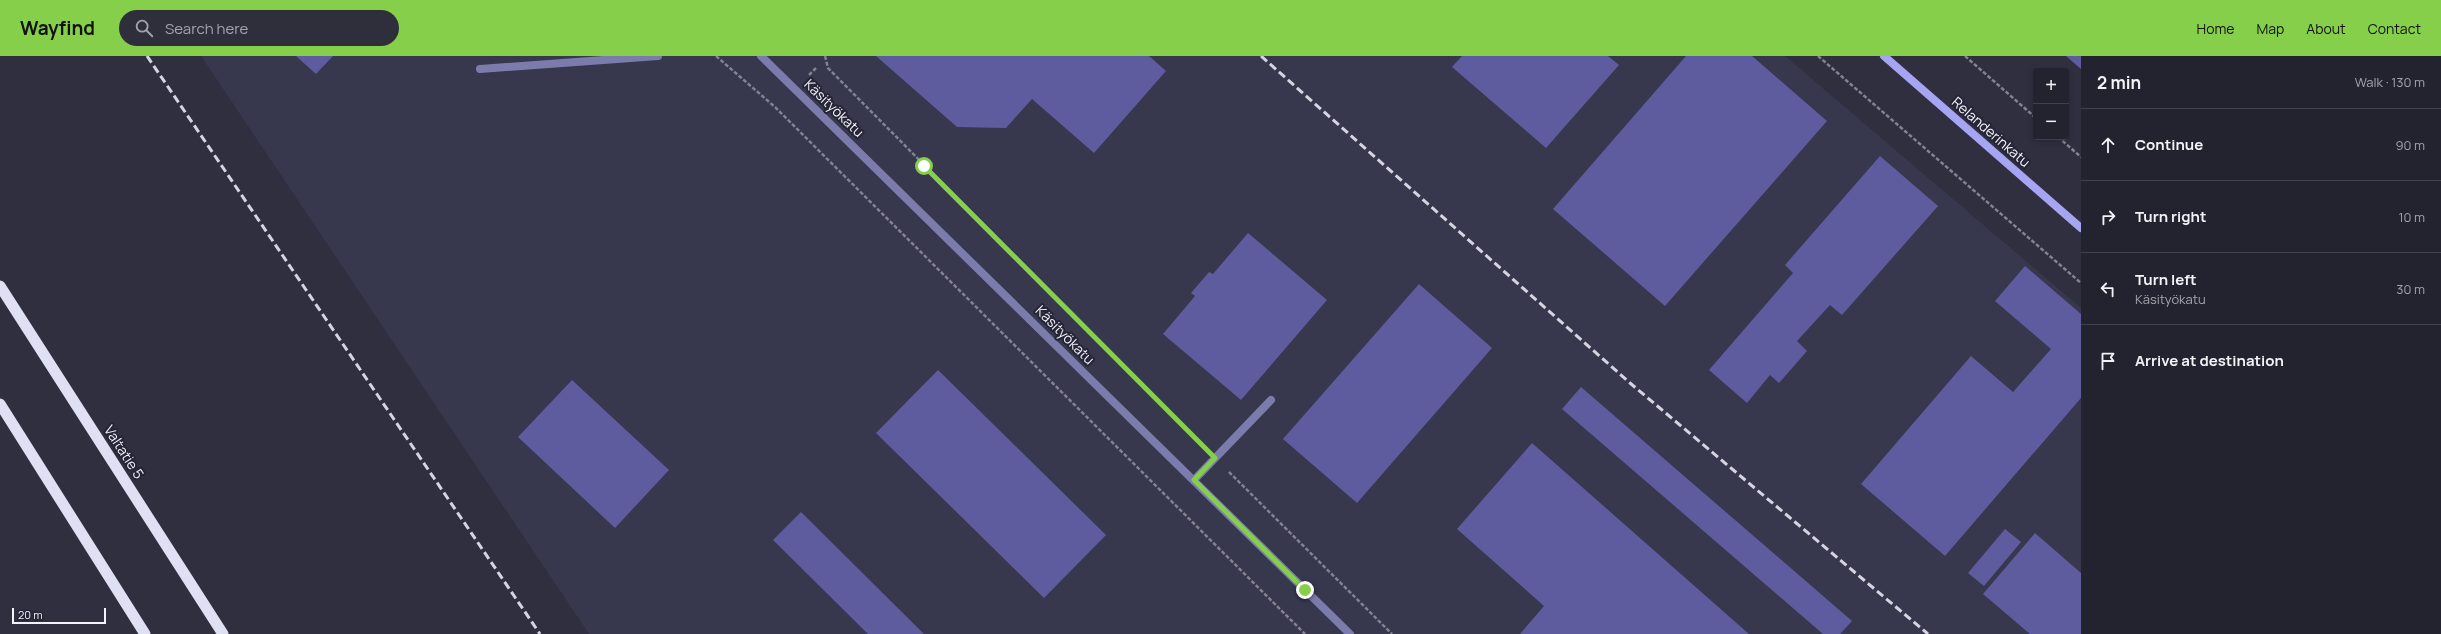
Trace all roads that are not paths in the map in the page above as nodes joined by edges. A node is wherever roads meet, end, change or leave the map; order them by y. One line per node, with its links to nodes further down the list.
1 (658, 56): 4 (street)
2 (1884, 56): 5 (main road, Relanderinkatu)
3 (764, 57): 9 (street, Käsityökatu)
4 (480, 69)
5 (2081, 228)
6 (0, 286): 11 (highway, Valtatie 5)
7 (1271, 400): 9 (street)
8 (0, 404): 10 (highway)
9 (1194, 480): 12 (street, Käsityökatu)
10 (145, 634)
11 (223, 634)
12 (1350, 634)

